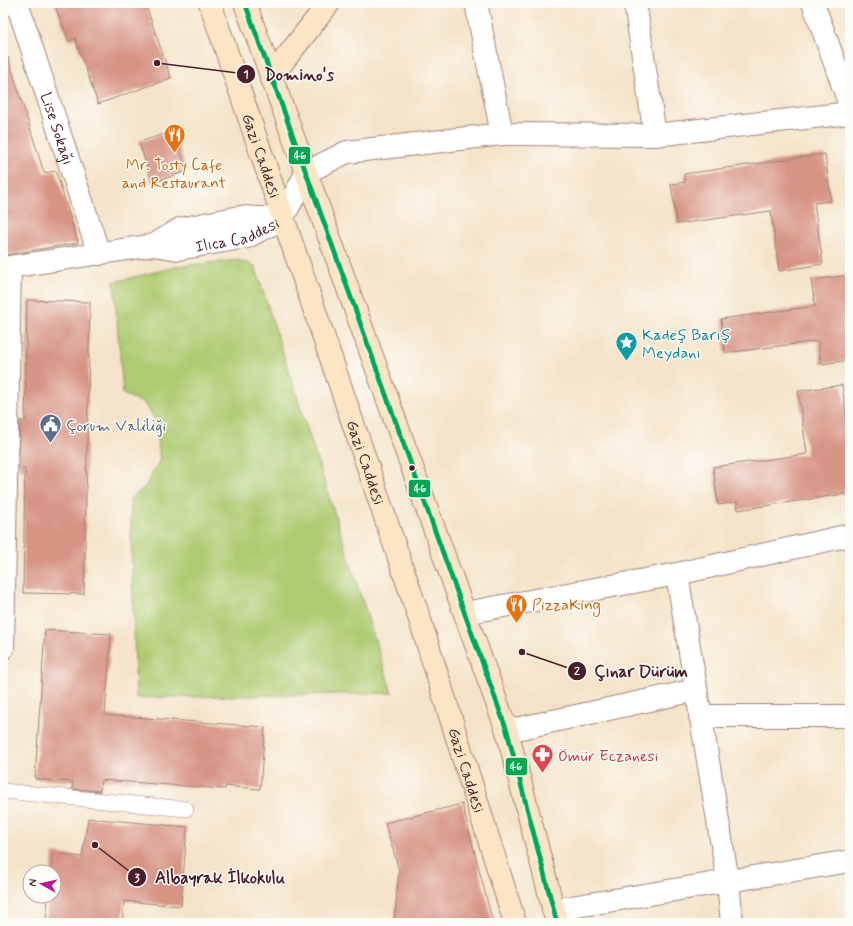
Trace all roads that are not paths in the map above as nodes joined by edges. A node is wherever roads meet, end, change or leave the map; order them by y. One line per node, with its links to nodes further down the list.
1 (17, 3): 16 (street, Lise Sokağı)
2 (237, 3): 8 (street)
3 (245, 3): 9 (street)
4 (329, 3): 9 (street)
5 (476, 3): 12 (street)
6 (635, 3): 13 (street)
7 (813, 3): 10 (street)
8 (211, 7): 15 (street, Gazi Caddesi)
9 (271, 77): 14 (street)
10 (850, 105)
11 (850, 113): 13 (street)
12 (502, 134): 13 (street); 14 (street)
13 (655, 135)
14 (307, 172): 15 (street); 20 (street)
15 (282, 219): 16 (street, Ilıca Caddesi); 31 (street, Gazi Caddesi)
16 (99, 254): 17 (street, Ilıca Caddesi)
17 (6, 268): 21 (street)
18 (850, 535): 19 (street)
19 (677, 574): 20 (street); 22 (street)
20 (465, 613): 25 (street)
21 (3, 648)
22 (696, 690): 23 (street); 25 (street)
23 (700, 716): 24 (street); 29 (street)
24 (850, 716)
25 (507, 731): 30 (street)
26 (3, 791): 27 (lane)
27 (186, 809)
28 (850, 861): 29 (street)
29 (728, 881): 30 (street); 32 (street)
30 (555, 917)
31 (515, 923)
32 (732, 923)

